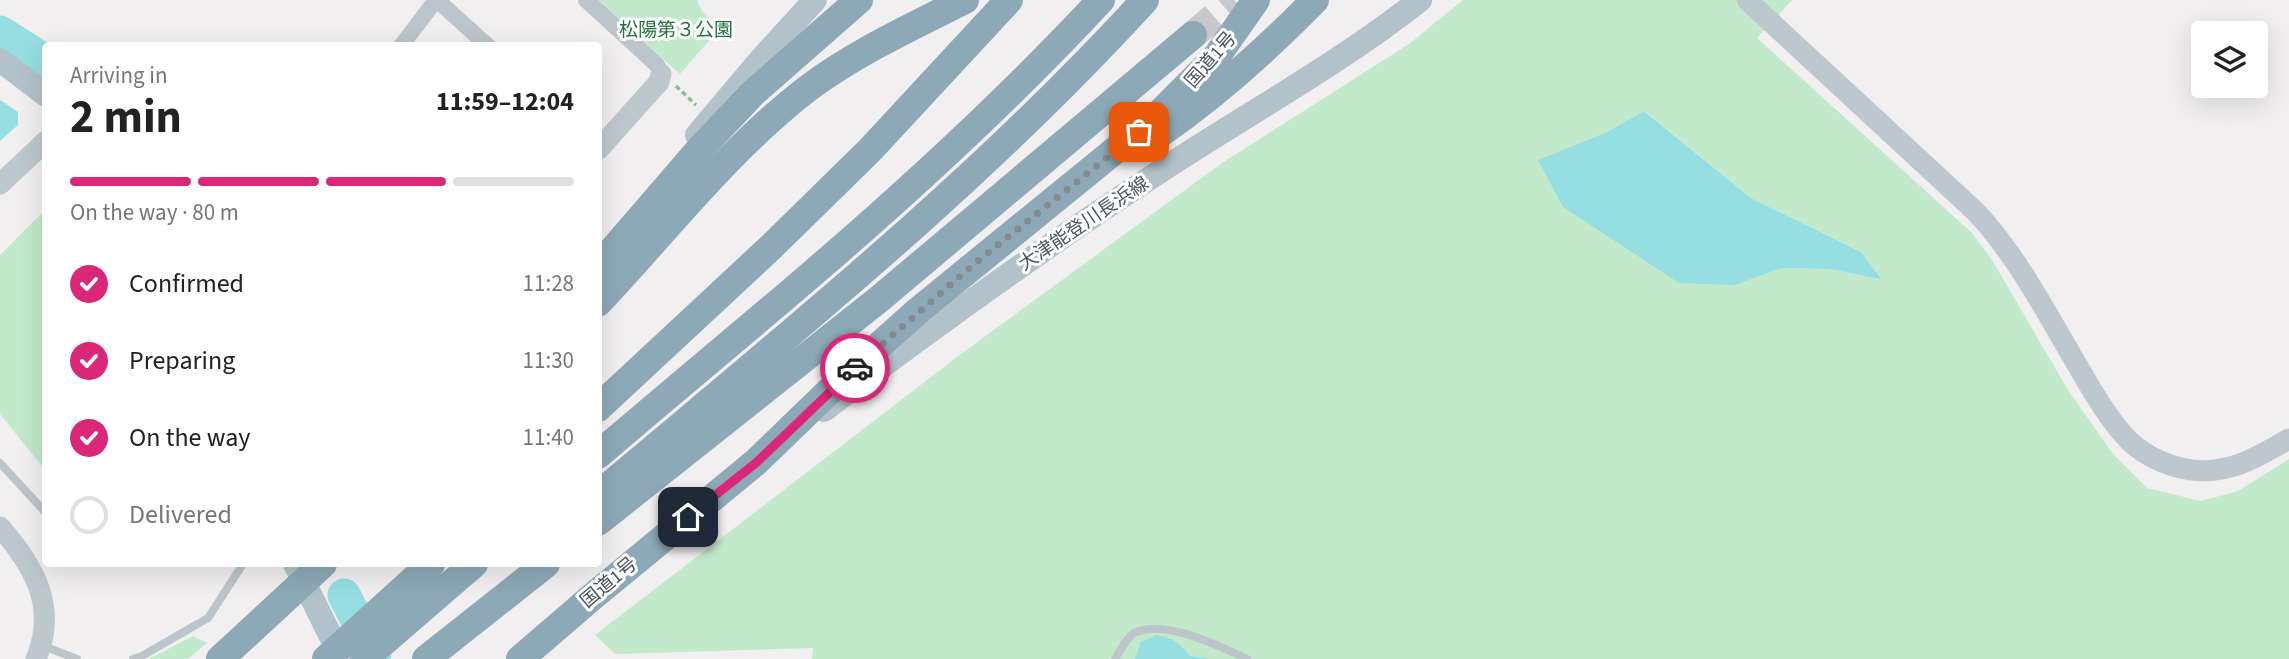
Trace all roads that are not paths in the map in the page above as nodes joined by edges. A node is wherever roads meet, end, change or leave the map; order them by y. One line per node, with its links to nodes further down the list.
1 (437, 0): 14 (street); 15 (street)
2 (586, 0): 17 (street)
3 (815, 0): 22 (main road)
4 (859, 0): 23 (highway)
5 (1009, 0): 26 (highway)
6 (1101, 0): 28 (highway)
7 (1145, 0): 31 (highway)
8 (1256, 0): 24 (highway, 国道1号)
9 (1315, 0): 24 (highway)
10 (1420, 0): 29 (main road, 大津能登川長浜線)
11 (1747, 0): 27 (street)
12 (958, 3): 25 (highway)
13 (1193, 35): 33 (highway)
14 (404, 42)
15 (484, 42)
16 (0, 60): 18 (main road)
17 (666, 78): 20 (street)
18 (42, 92)
19 (42, 145): 21 (street)
20 (602, 145)
21 (0, 184)
22 (602, 262)
23 (602, 262)
24 (974, 264): 29 (highway, 国道1号)
25 (602, 299)
26 (602, 404)
27 (2289, 439)
28 (602, 452)
29 (757, 462): 50 (highway, 国道1号)
30 (0, 463): 32 (lane)
31 (602, 492)
32 (42, 509)
33 (602, 519)
34 (0, 527): 42 (street)
35 (242, 567): 44 (lane)
36 (429, 567): 41 (highway)
37 (471, 567): 41 (highway)
38 (512, 567): 41 (highway)
39 (542, 567): 49 (highway)
40 (307, 569): 45 (highway); 47 (main road)
41 (389, 637): 46 (highway); 48 (highway)
42 (38, 652): 43 (lane)
43 (77, 659)
44 (133, 659)
45 (220, 659)
46 (326, 659)
47 (342, 659)
48 (364, 659)
49 (426, 659)
50 (520, 659)
51 (1115, 659): 52 (lane)
52 (1247, 659)

